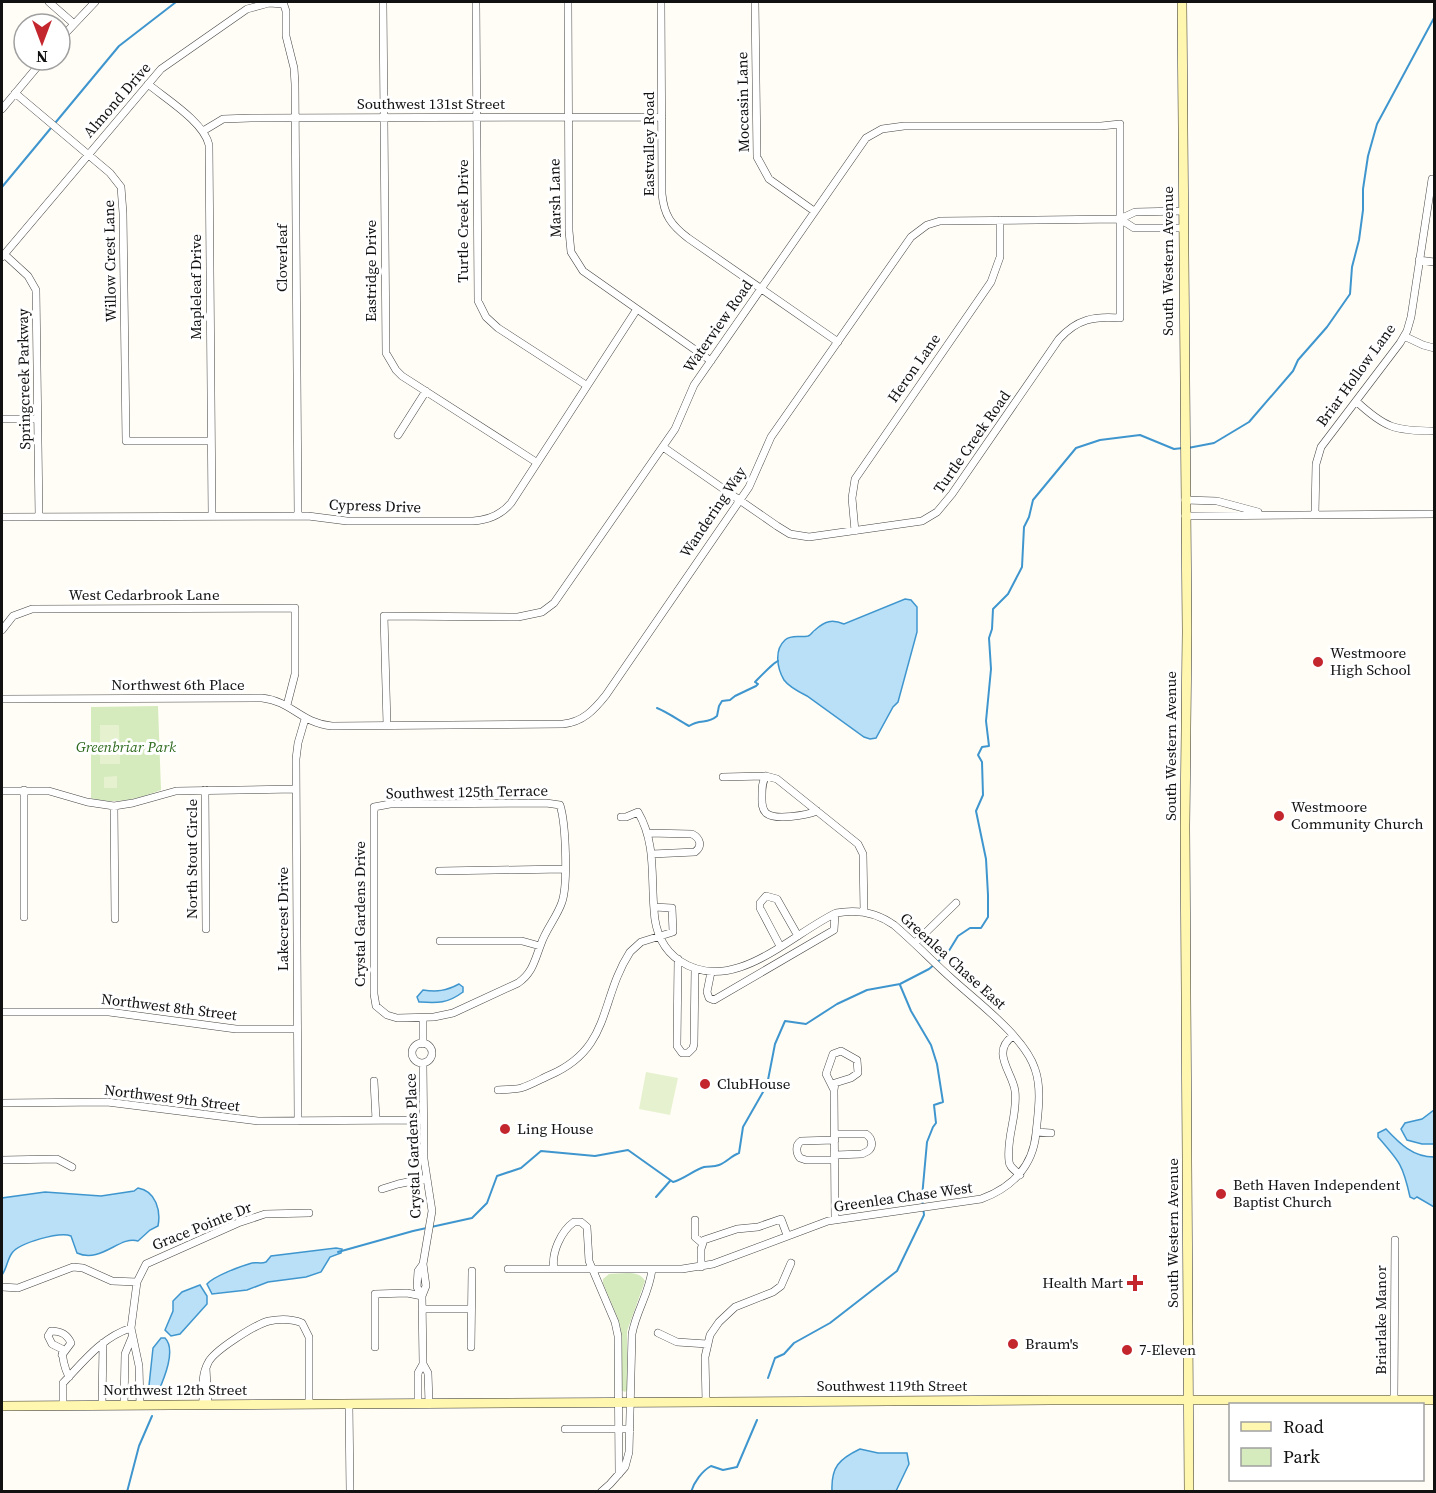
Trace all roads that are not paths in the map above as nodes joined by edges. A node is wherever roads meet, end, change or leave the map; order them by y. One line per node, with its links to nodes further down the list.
1 (49, 2): 10 (street)
2 (95, 2): 10 (street)
3 (383, 2): 18 (street, Eastridge Drive)
4 (476, 2): 19 (street, Turtle Creek Drive)
5 (568, 2): 15 (street, Marsh Lane)
6 (661, 2): 16 (street, Eastvalley Road)
7 (755, 2): 24 (street, Moccasin Lane)
8 (1182, 2): 23 (main road, South Western Avenue)
9 (283, 3): 12 (street, Almond Drive); 17 (street, Cloverleaf)
10 (73, 23)
11 (33, 72): 13 (street)
12 (148, 84): 20 (street); 21 (street, Almond Drive)
13 (15, 93): 14 (street); 21 (street, Willow Crest Lane)
14 (2, 109)
15 (568, 117): 16 (street, Southwest 131st Street); 19 (street, Southwest 131st Street); 32 (street, Marsh Lane)
16 (662, 117): 31 (street, Eastvalley Road)
17 (295, 118): 18 (street, Southwest 131st Street); 20 (street, Southwest 131st Street); 53 (street, Cloverleaf)
18 (383, 118): 19 (street, Southwest 131st Street); 38 (street, Eastridge Drive)
19 (476, 118): 37 (street, Turtle Creek Drive)
20 (203, 131): 44 (street, Mapleleaf Drive)
21 (88, 154): 28 (street, Almond Drive); 44 (street, Willow Crest Lane)
22 (1433, 179): 29 (street, Briar Hollow Lane)
23 (1183, 211): 25 (street, Wandering Way); 27 (main road, South Western Avenue)
24 (814, 212): 25 (street, Waterview Road); 31 (street, Waterview Road)
25 (1120, 219): 26 (street, Wandering Way); 27 (street, Wandering Way); 57 (street, Turtle Creek Road)
26 (1000, 220): 34 (street, Wandering Way); 57 (street, Heron Lane)
27 (1183, 228): 48 (main road, South Western Avenue)
28 (3, 256): 41 (street, Springcreek Parkway)
29 (1419, 260): 30 (street); 33 (street, Briar Hollow Lane)
30 (1434, 262)
31 (761, 288): 34 (street, Eastvalley Road); 36 (street, Waterview Road)
32 (636, 309): 36 (street, Marsh Lane); 37 (street, Cypress Drive)
33 (1404, 336): 35 (street); 39 (street, Briar Hollow Lane)
34 (838, 342): 47 (street, Wandering Way)
35 (1434, 348)
36 (711, 361): 45 (street, Waterview Road)
37 (586, 385): 46 (street, Cypress Drive)
38 (426, 391): 43 (street); 46 (street, Eastridge Drive)
39 (1356, 400): 42 (street); 50 (street, Briar Hollow Lane)
40 (2, 419): 41 (street)
41 (37, 419): 56 (street, Springcreek Parkway)
42 (1434, 431)
43 (398, 435)
44 (210, 441): 52 (street, Mapleleaf Drive)
45 (663, 447): 47 (street, Turtle Creek Road); 63 (street, Waterview Road)
46 (536, 462): 53 (street, Cypress Drive)
47 (740, 500): 57 (street, Turtle Creek Road); 63 (street, Wandering Way)
48 (1185, 501): 49 (street); 54 (main road, South Western Avenue)
49 (1263, 514): 50 (street); 54 (street)
50 (1315, 514): 51 (street)
51 (1434, 514)
52 (212, 516): 53 (street, Cypress Drive); 56 (street, Cypress Drive)
53 (298, 516)
54 (1185, 516): 146 (main road, South Western Avenue)
55 (2, 517): 56 (street, Cypress Drive)
56 (39, 517)
57 (855, 531)
58 (2, 630): 60 (street, West Cedarbrook Lane)
59 (2, 699): 60 (street, Northwest 6th Place)
60 (287, 705): 61 (street, Northwest 6th Place)
61 (305, 719): 62 (street, Northwest 6th Place); 66 (street, Lakecrest Drive)
62 (348, 725): 63 (street, Wandering Way)
63 (387, 725)
64 (765, 776): 65 (street); 73 (street); 73 (street)
65 (723, 777)
66 (296, 789): 68 (street); 97 (street, Lakecrest Drive)
67 (24, 790): 69 (street); 71 (street); 83 (street)
68 (205, 790): 71 (street); 85 (street, North Stout Circle)
69 (2, 791)
70 (560, 805): 72 (street, Southwest 125th Terrace); 77 (street, Crystal Gardens Drive)
71 (114, 806): 84 (street)
72 (374, 807): 96 (street, Crystal Gardens Drive)
73 (818, 811): 81 (street)
74 (621, 817): 75 (street)
75 (648, 833): 76 (street); 76 (street)
76 (652, 854): 80 (street)
77 (564, 869): 78 (street); 90 (street, Crystal Gardens Drive)
78 (439, 871)
79 (956, 903): 89 (street)
80 (654, 907): 87 (street); 87 (street)
81 (864, 912): 82 (street, Greenlea Chase East); 89 (street, Greenlea Chase East)
82 (835, 914): 86 (street, Greenlea Chase East); 94 (street)
83 (24, 917)
84 (115, 919)
85 (206, 928)
86 (798, 936): 91 (street, Greenlea Chase East); 91 (street)
87 (659, 937): 92 (street, Greenlea Chase East); 102 (street)
88 (440, 941): 90 (street)
89 (915, 943): 98 (street, Greenlea Chase East)
90 (540, 945): 96 (street, Crystal Gardens Drive)
91 (780, 946): 94 (street, Greenlea Chase East)
92 (678, 959): 93 (street, Greenlea Chase East); 93 (street)
93 (695, 969): 94 (street, Greenlea Chase East)
94 (711, 972)
95 (2, 1012): 97 (street, Northwest 8th Street)
96 (423, 1017): 99 (street, Crystal Gardens Place)
97 (297, 1029): 107 (street, Lakecrest Drive)
98 (1013, 1036): 108 (street, Greenlea Chase East); 115 (street)
99 (423, 1044): 100 (street, Crystal Gardens Place); 100 (street, Crystal Gardens Place)
100 (423, 1063): 106 (street, Crystal Gardens Place)
101 (374, 1081): 105 (street)
102 (498, 1090)
103 (834, 1090): 103 (street); 110 (street)
104 (2, 1102): 107 (street, Northwest 9th Street)
105 (376, 1120): 106 (street, Northwest 9th Street); 107 (street, Northwest 9th Street)
106 (423, 1120): 116 (street, Crystal Gardens Place)
107 (298, 1121)
108 (1036, 1132): 109 (street); 111 (street, Greenlea Chase East)
109 (1051, 1133)
110 (835, 1137): 112 (street); 112 (street); 112 (street)
111 (1034, 1146): 115 (street, Greenlea Chase West)
112 (835, 1158): 119 (street)
113 (2, 1160): 114 (street)
114 (72, 1167)
115 (1020, 1175): 119 (street, Greenlea Chase West)
116 (427, 1178): 117 (street); 133 (street, Crystal Gardens Place)
117 (382, 1189)
118 (309, 1213): 131 (street, Grace Pointe Dr)
119 (835, 1219): 121 (street, Greenlea Chase West)
120 (695, 1220): 123 (street)
121 (787, 1235): 123 (street); 125 (street, Greenlea Chase West)
122 (1395, 1240): 147 (street, Briarlake Manor)
123 (702, 1243): 125 (street)
124 (791, 1263): 140 (street)
125 (701, 1267): 129 (street, Greenlea Chase West)
126 (592, 1268): 128 (street, Greenlea Chase West); 128 (street); 129 (street, Greenlea Chase West); 149 (street)
127 (508, 1269): 128 (street, Greenlea Chase West)
128 (554, 1269)
129 (652, 1269): 150 (street)
130 (472, 1271): 135 (street)
131 (137, 1282): 132 (street); 136 (street)
132 (2, 1287)
133 (422, 1296): 134 (street, Crystal Gardens Place); 141 (street)
134 (422, 1309): 135 (street); 144 (street, Crystal Gardens Place)
135 (471, 1309): 142 (street)
136 (130, 1329): 138 (street); 139 (street)
137 (658, 1333): 140 (street)
138 (132, 1337): 158 (street); 159 (street)
139 (103, 1343): 145 (street); 157 (street)
140 (707, 1344): 151 (street)
141 (375, 1347)
142 (471, 1347)
143 (62, 1354): 145 (street)
144 (423, 1364): 152 (street, Crystal Gardens Place); 153 (street, Crystal Gardens Place)
145 (69, 1377): 156 (street)
146 (1189, 1399): 147 (main road, Southwest 119th Street); 151 (main road, Southwest 119th Street); 168 (main road, South Western Avenue)
147 (1394, 1400): 148 (main road, Southwest 119th Street)
148 (1434, 1400)
149 (618, 1402): 150 (main road, Southwest 119th Street); 153 (main road, Southwest 119th Street); 163 (street)
150 (631, 1402): 151 (main road, Southwest 119th Street); 164 (street)
151 (706, 1402)
152 (418, 1403): 153 (main road, Southwest 119th Street); 155 (main road, Southwest 119th Street)
153 (429, 1403)
154 (309, 1404): 155 (main road, Northwest 12th Street); 160 (main road, Northwest 12th Street); 160 (street)
155 (349, 1404): 166 (street)
156 (63, 1405): 157 (main road, Northwest 12th Street); 161 (main road, Northwest 12th Street)
157 (102, 1405): 158 (main road, Northwest 12th Street)
158 (124, 1405): 159 (main road, Northwest 12th Street)
159 (140, 1405): 160 (main road, Northwest 12th Street)
160 (205, 1405)
161 (2, 1406)
162 (565, 1429): 163 (street)
163 (618, 1429): 164 (street); 165 (street)
164 (630, 1429): 165 (street)
165 (619, 1474): 167 (street)
166 (350, 1491)
167 (601, 1491)
168 (1189, 1491)

